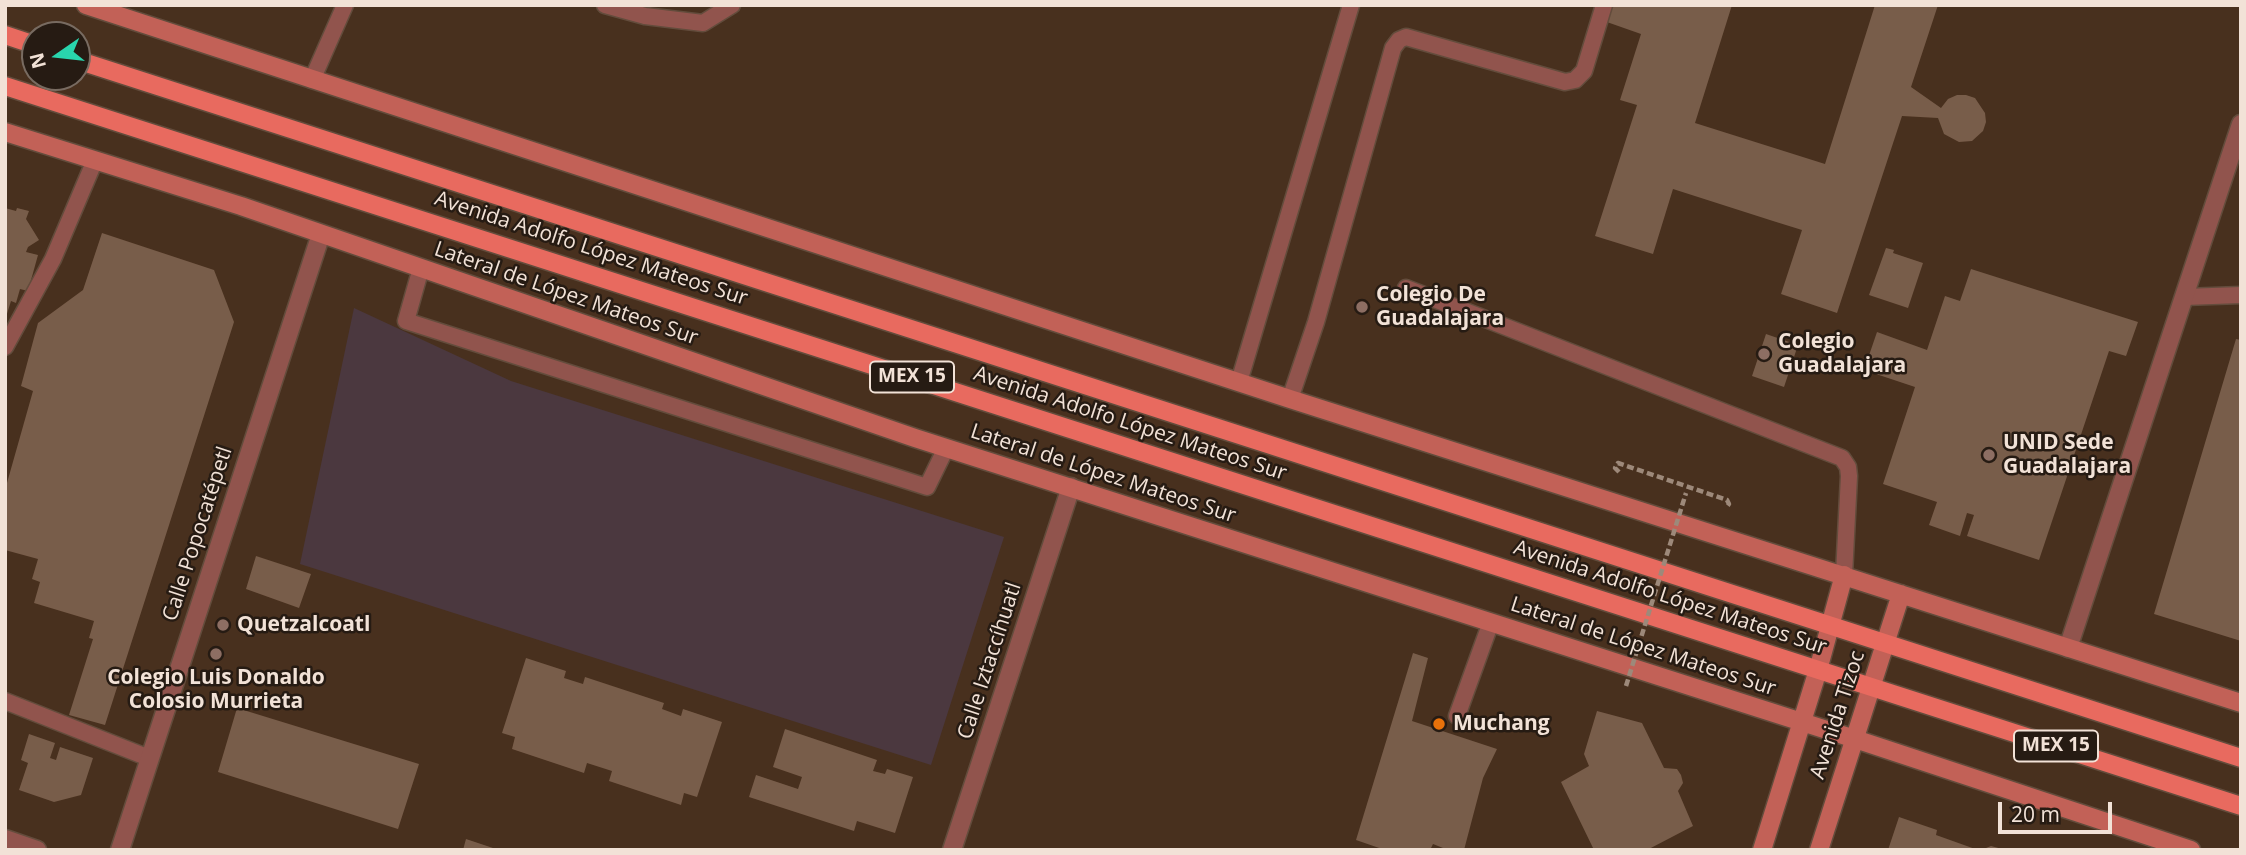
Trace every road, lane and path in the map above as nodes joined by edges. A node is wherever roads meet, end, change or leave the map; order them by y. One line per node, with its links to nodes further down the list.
1 (86, 5): 8 (main road)
2 (345, 5): 8 (lane)
3 (605, 5): 4 (lane)
4 (732, 5)
5 (1351, 5): 19 (lane)
6 (1604, 5): 20 (lane)
7 (91, 65): 29 (main road, Avenida Adolfo López Mateos Sur / MEX 15)
8 (312, 80): 19 (main road)
9 (5, 86): 32 (main road, Avenida Adolfo López Mateos Sur / MEX 15)
10 (2241, 124): 17 (street)
11 (5, 132): 12 (main road, Lateral de López Mateos Sur)
12 (94, 160): 13 (main road, Lateral de López Mateos Sur); 18 (lane)
13 (321, 234): 14 (main road, Lateral de López Mateos Sur); 40 (street, Calle Popocatépetl)
14 (421, 268): 21 (main road, Lateral de López Mateos Sur); 21 (lane)
15 (1406, 288): 26 (lane)
16 (2241, 295): 17 (lane)
17 (2184, 298): 31 (street)
18 (5, 347)
19 (1239, 382): 20 (main road)
20 (1290, 399): 25 (main road)
21 (946, 448): 23 (main road, Lateral de López Mateos Sur)
22 (1628, 475): 25 (path)
23 (1071, 488): 28 (main road, Lateral de López Mateos Sur); 47 (street, Calle Iztaccíhuatl)
24 (1675, 490): 33 (path, bridge)
25 (1689, 527): 26 (main road)
26 (1844, 575): 27 (main road); 29 (main road, Avenida Tizoc)
27 (1901, 594): 30 (main road, Avenida Tizoc); 31 (main road)
28 (1491, 622): 37 (lane); 38 (main road, Lateral de López Mateos Sur)
29 (1830, 627): 30 (main road, Avenida Adolfo López Mateos Sur / MEX 15); 32 (main road, Avenida Tizoc)
30 (1885, 644): 34 (main road, Avenida Tizoc); 41 (main road, Avenida Adolfo López Mateos Sur / MEX 15)
31 (2068, 648): 36 (main road)
32 (1818, 670): 34 (main road, Avenida Adolfo López Mateos Sur / MEX 15); 38 (main road, Avenida Tizoc)
33 (1626, 686)
34 (1871, 687): 39 (main road, Avenida Tizoc); 42 (main road, Avenida Adolfo López Mateos Sur / MEX 15)
35 (5, 701): 40 (lane)
36 (2241, 703)
37 (1457, 716)
38 (1801, 722): 39 (main road, Lateral de López Mateos Sur); 48 (main road, Avenida Tizoc)
39 (1855, 739): 44 (main road, Lateral de López Mateos Sur); 49 (main road, Avenida Tizoc)
40 (149, 758): 46 (street, Calle Popocatépetl)
41 (2241, 758)
42 (2241, 806)
43 (5, 839): 45 (street)
44 (2186, 849)
45 (37, 850)
46 (120, 850)
47 (952, 850)
48 (1762, 850)
49 (1819, 850)

